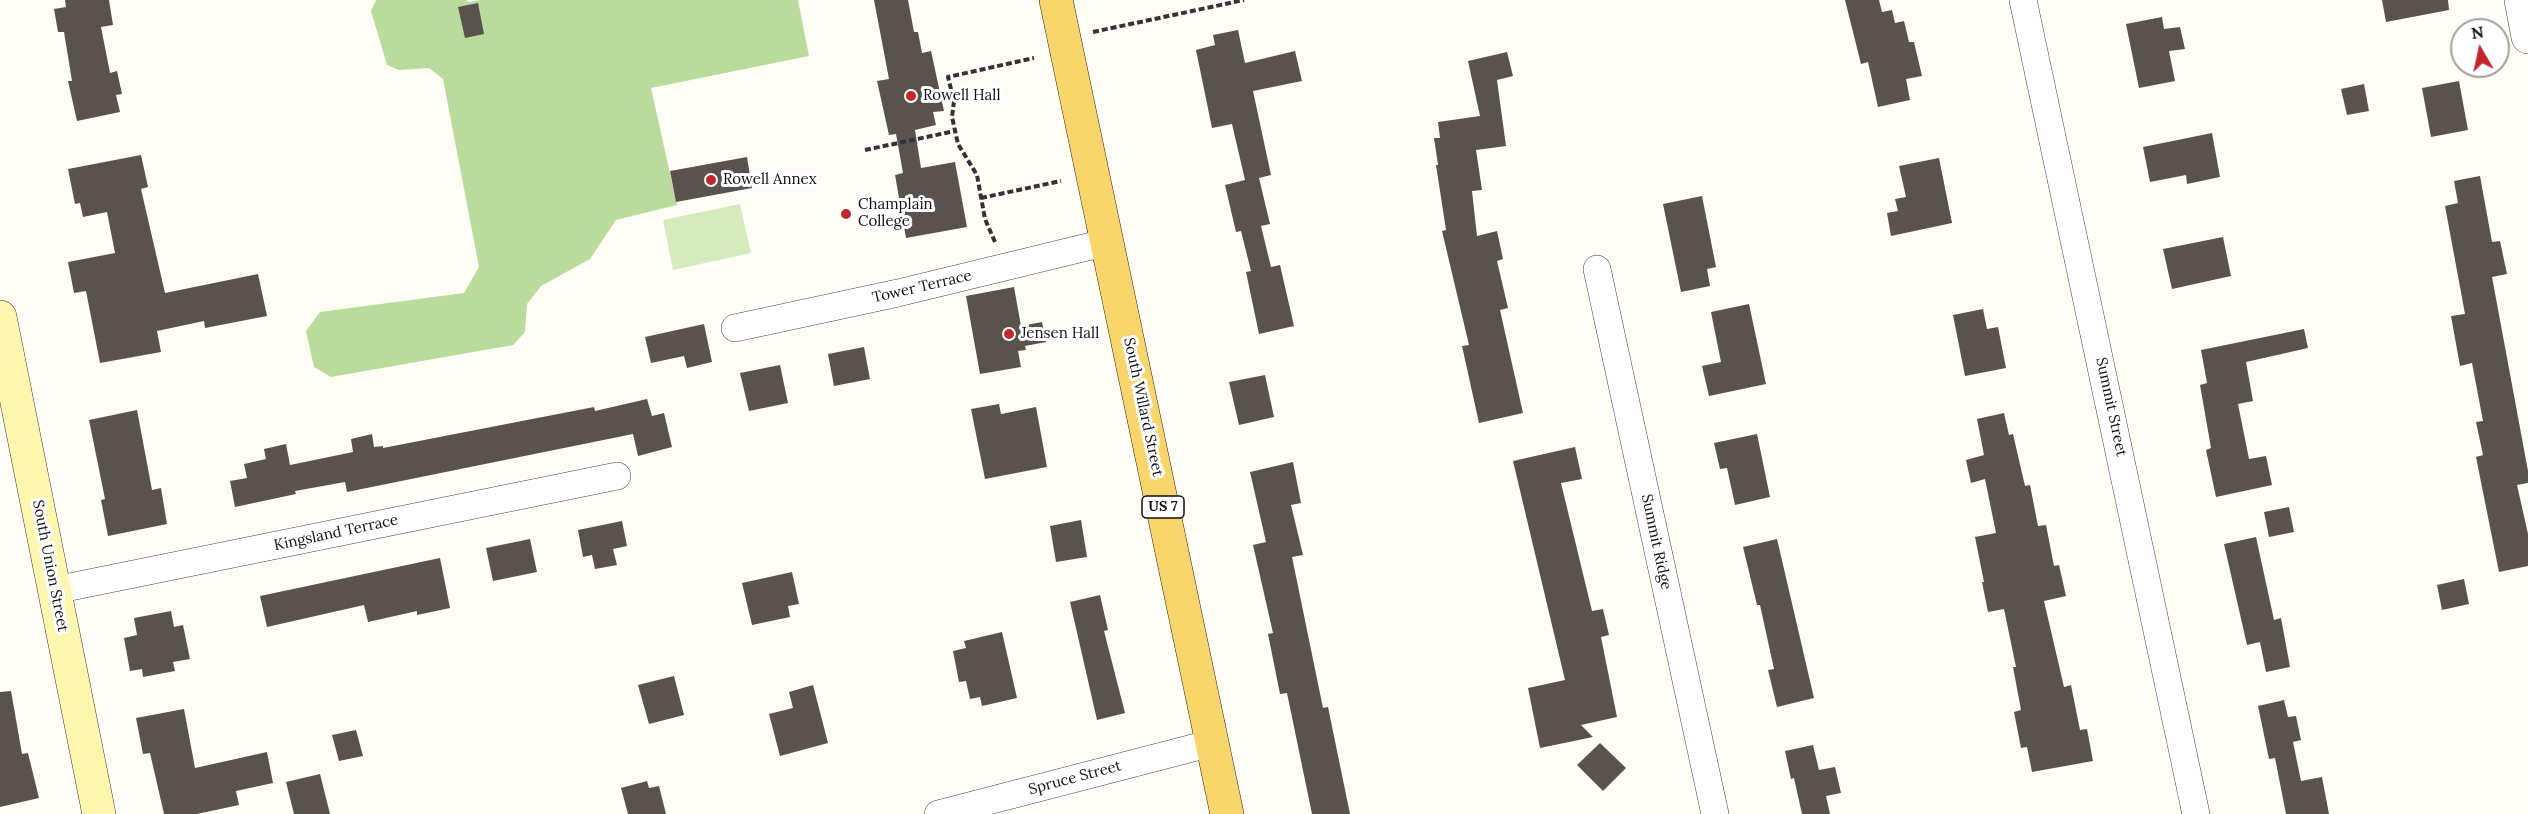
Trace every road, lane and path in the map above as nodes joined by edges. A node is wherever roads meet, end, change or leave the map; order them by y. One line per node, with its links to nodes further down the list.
1 (1056, 0): 10 (main road, South Willard Street / US 7)
2 (1244, 0): 4 (path)
3 (2024, 0): 22 (street, Summit Street)
4 (1093, 32)
5 (1034, 58): 6 (path)
6 (955, 131): 7 (path); 9 (path)
7 (865, 150)
8 (1061, 181): 9 (path)
9 (981, 198): 11 (path)
10 (1108, 242): 14 (street, Tower Terrace); 17 (main road, South Willard Street / US 7)
11 (996, 245)
12 (1597, 269): 21 (street, Summit Ridge)
13 (0, 317): 16 (main road, South Union Street)
14 (735, 328)
15 (617, 476): 16 (street, Kingsland Terrace)
16 (55, 590): 18 (main road, South Union Street)
17 (1212, 743): 19 (street, Spruce Street); 20 (main road, South Willard Street / US 7)
18 (99, 814)
19 (938, 814)
20 (1227, 814)
21 (1715, 814)
22 (2196, 814)

